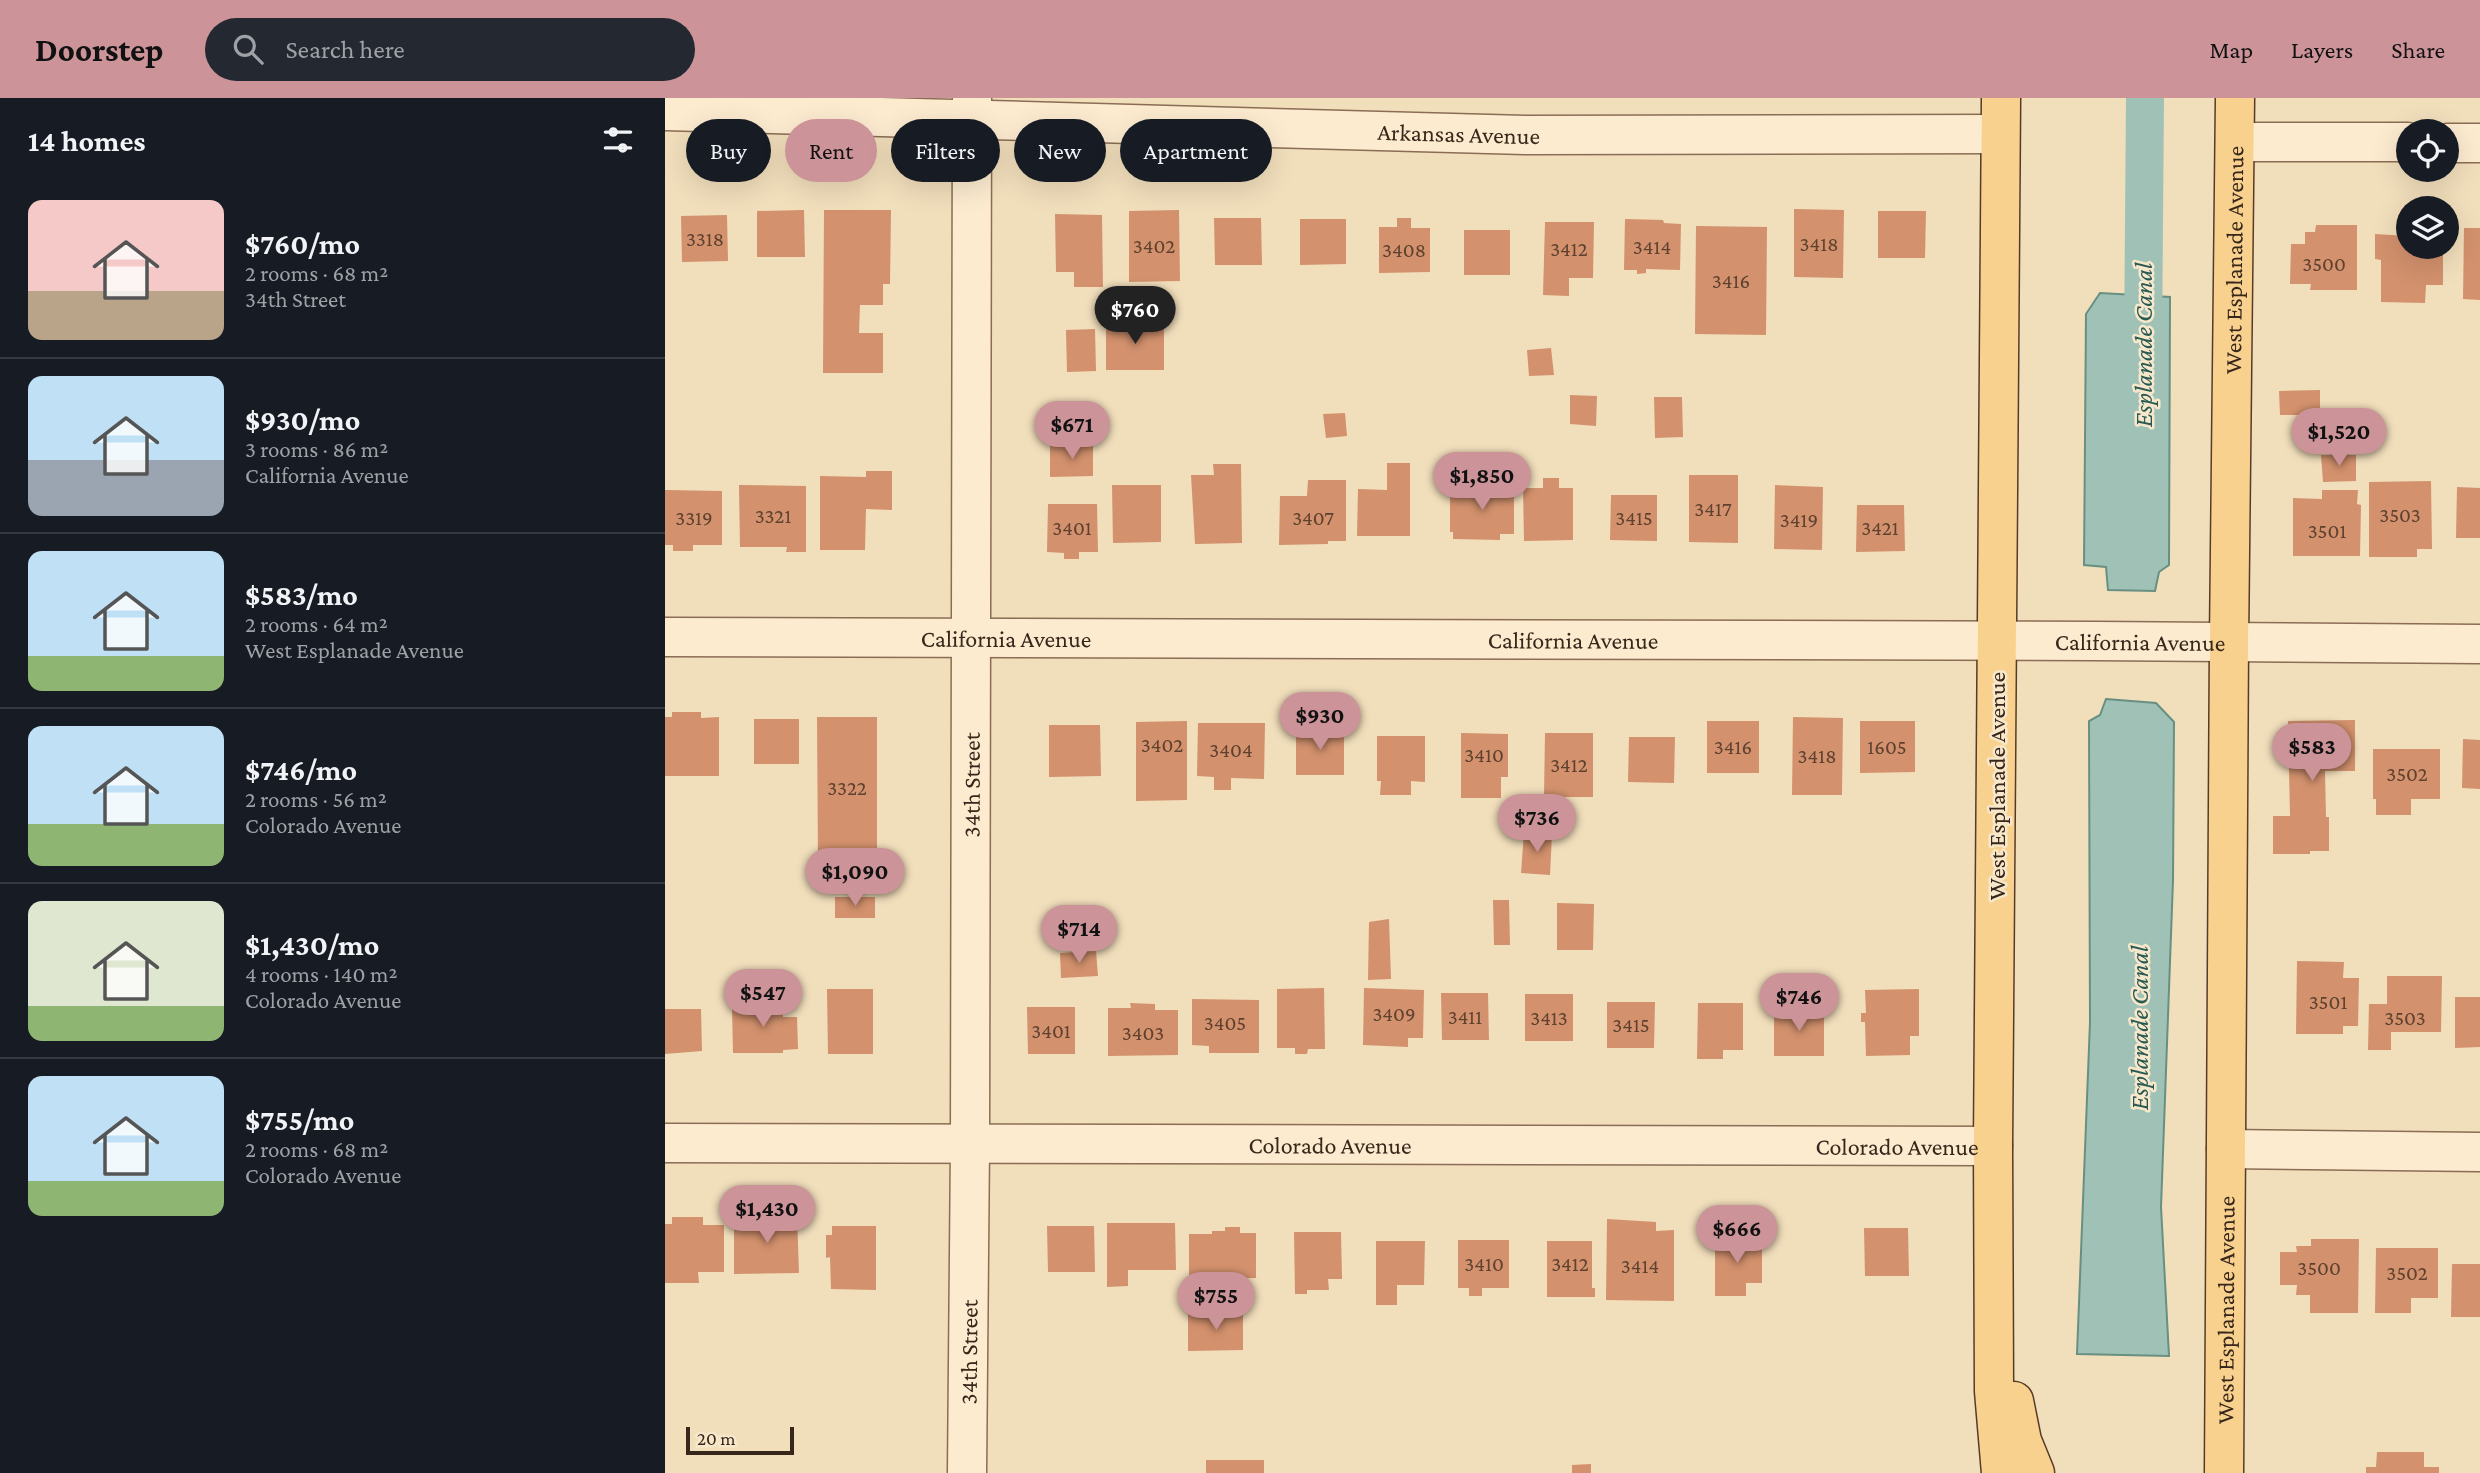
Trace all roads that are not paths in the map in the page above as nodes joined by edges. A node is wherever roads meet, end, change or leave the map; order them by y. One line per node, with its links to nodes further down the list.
1 (2235, 98): 5 (main road, West Esplanade Avenue)
2 (971, 108): 3 (street, Arkansas Avenue); 4 (street, Arkansas Avenue); 10 (street, 34th Street)
3 (665, 111)
4 (2001, 116): 11 (main road, West Esplanade Avenue)
5 (2236, 142): 6 (street); 12 (main road, West Esplanade Avenue)
6 (2396, 142)
7 (2459, 143): 8 (street)
8 (2480, 143)
9 (665, 637): 10 (street, California Avenue)
10 (972, 639): 11 (street, California Avenue); 15 (street, 34th Street)
11 (1997, 642): 12 (street, California Avenue); 16 (main road, West Esplanade Avenue)
12 (2229, 642): 13 (street, California Avenue); 17 (main road, West Esplanade Avenue)
13 (2480, 644)
14 (665, 1143): 15 (street, Colorado Avenue)
15 (971, 1145): 16 (street, Colorado Avenue); 21 (street, 34th Street)
16 (1993, 1146): 19 (main road, West Esplanade Avenue)
17 (2225, 1149): 18 (street); 20 (main road, West Esplanade Avenue)
18 (2480, 1152)
19 (1994, 1306): 22 (main road, West Esplanade Avenue); 23 (main road)
20 (2224, 1423): 24 (main road); 25 (main road, West Esplanade Avenue)
21 (967, 1473)
22 (2001, 1473)
23 (2035, 1473)
24 (2207, 1473)
25 (2224, 1473)

